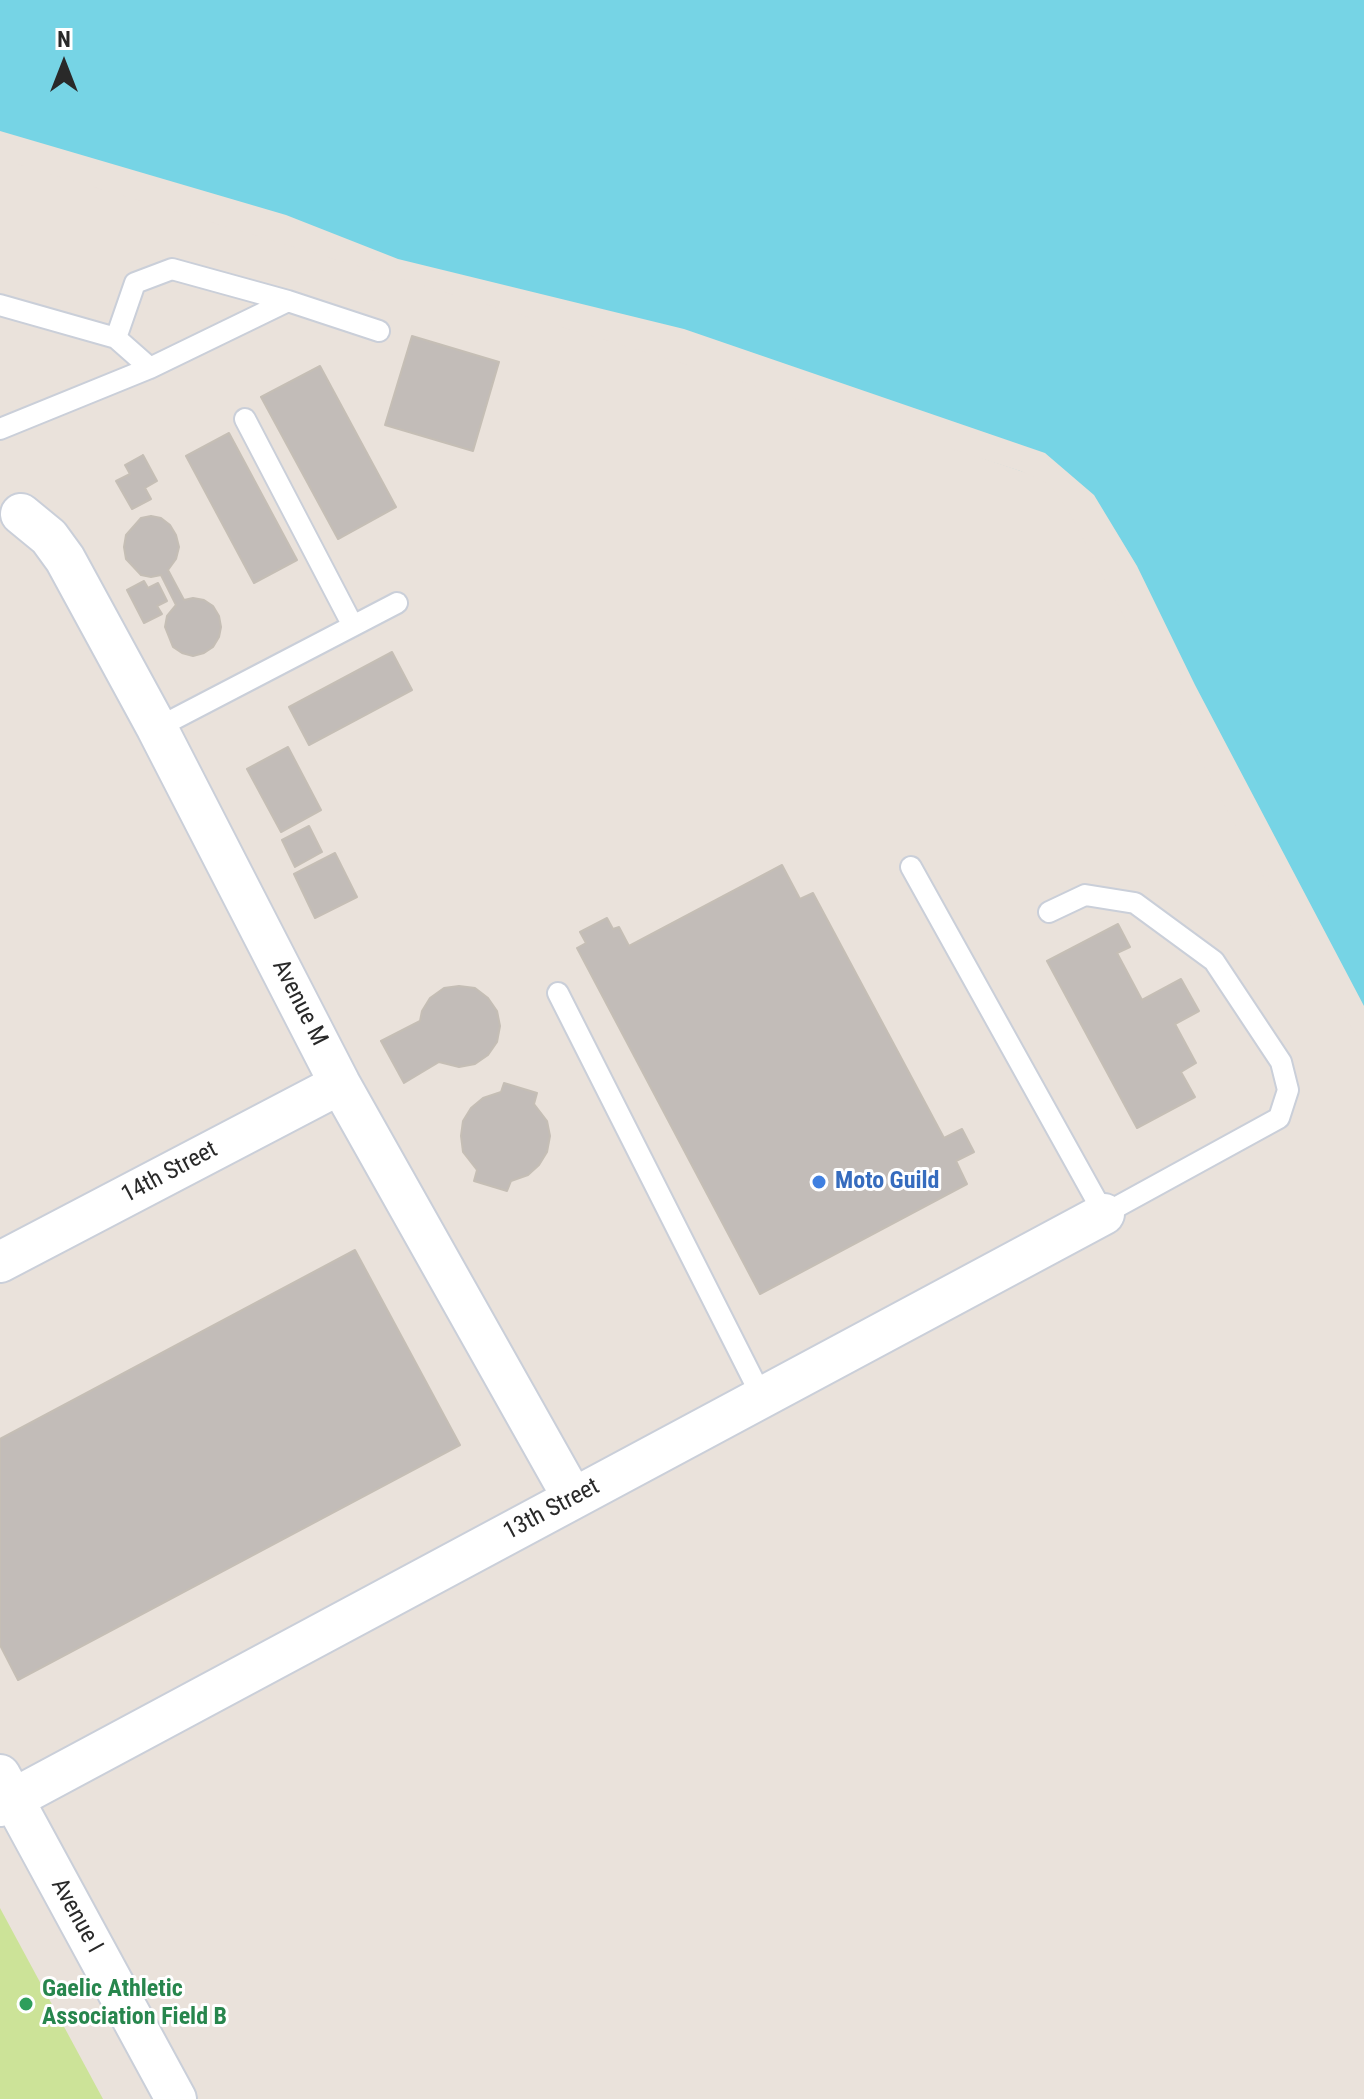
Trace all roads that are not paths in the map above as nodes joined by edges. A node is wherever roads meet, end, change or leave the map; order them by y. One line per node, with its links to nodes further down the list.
1 (288, 301): 3 (lane); 4 (lane); 5 (lane)
2 (0, 305): 4 (lane)
3 (379, 331)
4 (116, 338): 5 (lane)
5 (150, 368): 7 (lane)
6 (245, 419): 10 (lane)
7 (0, 429)
8 (14, 508): 11 (street, Avenue M)
9 (397, 603): 10 (lane)
10 (353, 626): 11 (lane)
11 (157, 728): 15 (street, Avenue M)
12 (911, 867): 16 (lane)
13 (1049, 912): 16 (lane)
14 (558, 993): 18 (lane)
15 (340, 1084): 17 (street, 14th Street); 19 (street, Avenue M)
16 (1104, 1214): 18 (street, 13th Street)
17 (0, 1262)
18 (762, 1397): 19 (street, 13th Street)
19 (573, 1498): 20 (street, 13th Street)
20 (4, 1793): 21 (street, Avenue I)
21 (176, 2099)

